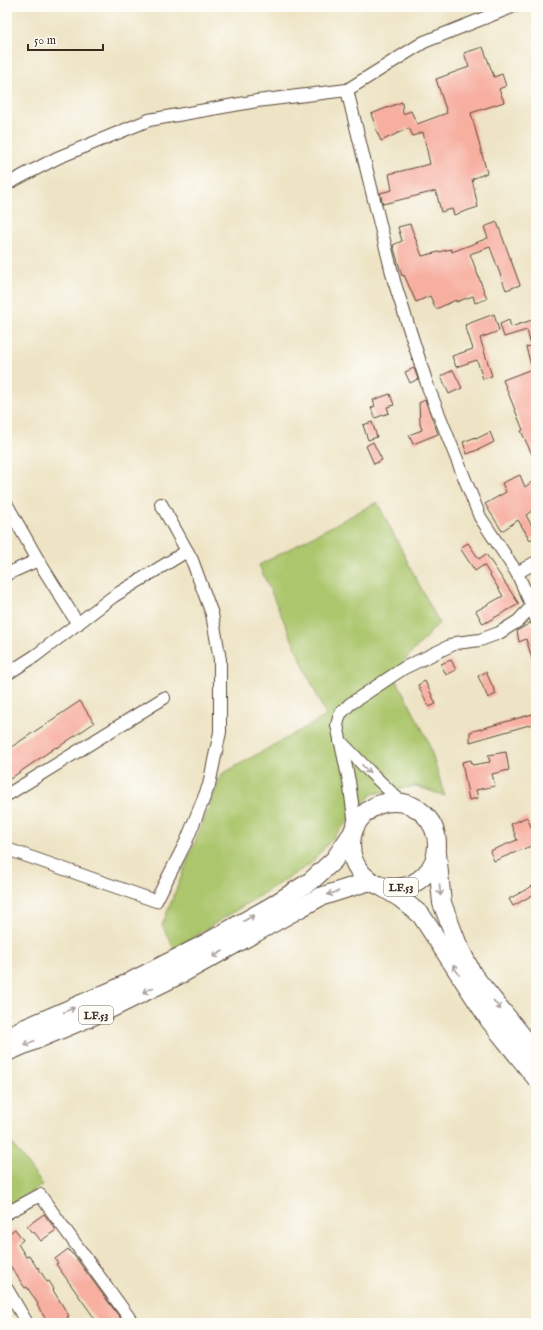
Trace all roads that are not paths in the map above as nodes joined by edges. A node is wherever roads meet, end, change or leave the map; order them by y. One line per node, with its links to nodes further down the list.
1 (512, 7): 2 (street)
2 (347, 90): 3 (street); 9 (street)
3 (7, 184)
4 (161, 504): 6 (street)
5 (7, 505): 7 (street)
6 (187, 551): 13 (street); 20 (street)
7 (38, 560): 10 (street); 13 (street)
8 (536, 562): 9 (street)
9 (517, 573): 11 (street)
10 (7, 574)
11 (532, 606): 12 (street); 16 (street)
12 (536, 619)
13 (78, 624): 14 (street)
14 (7, 674)
15 (164, 698): 17 (street)
16 (340, 740): 18 (street, one-way to 18); 19 (street)
17 (7, 795)
18 (401, 802): 19 (highway, LF.53); 21 (highway, LF.53)
19 (353, 830): 22 (highway, LF.53); 23 (highway, LF.53, one-way to 19)
20 (7, 849)
21 (437, 851): 22 (highway, LF.53); 25 (highway, LF.53, one-way to 25)
22 (376, 884): 24 (highway, LF.53, one-way to 24); 26 (highway, LF.53, one-way to 22)
23 (7, 1036)
24 (7, 1052)
25 (536, 1053)
26 (536, 1078)
27 (7, 1214): 30 (street)
28 (7, 1289): 29 (street)
29 (24, 1322)
30 (133, 1323)

